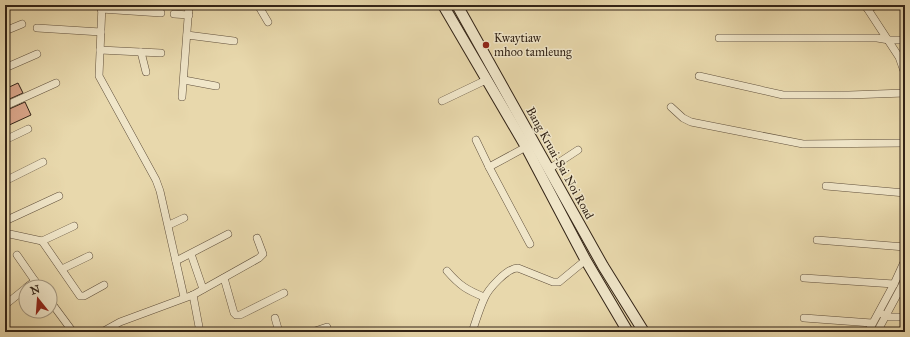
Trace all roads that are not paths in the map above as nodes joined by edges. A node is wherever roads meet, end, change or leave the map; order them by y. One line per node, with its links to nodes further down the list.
1 (189, 5): 10 (street)
2 (258, 5): 11 (street)
3 (443, 5): 30 (main road, Bang Kruai-Sai Noi Road)
4 (457, 5): 46 (main road, Bang Kruai-Sai Noi Road)
5 (879, 5): 6 (street)
6 (866, 6): 18 (street)
7 (102, 7): 8 (street); 15 (street)
8 (161, 13)
9 (174, 14): 10 (street)
10 (189, 15): 16 (street)
11 (268, 22)
12 (22, 24): 14 (street)
13 (37, 28): 15 (street)
14 (5, 31)
15 (101, 32): 21 (street)
16 (187, 35): 20 (street); 29 (street)
17 (719, 38): 18 (street)
18 (888, 40): 19 (street); 27 (street)
19 (905, 40)
20 (234, 41)
21 (100, 50): 22 (street); 53 (street)
22 (142, 52): 23 (street); 26 (street)
23 (161, 53)
24 (37, 54): 25 (street)
25 (5, 68)
26 (146, 72)
27 (905, 74)
28 (699, 76): 33 (street)
29 (184, 80): 32 (street); 34 (street)
30 (486, 80): 35 (street); 42 (main road, Bang Kruai-Sai Noi Road)
31 (56, 83): 36 (street)
32 (216, 86)
33 (905, 93)
34 (182, 97)
35 (442, 101)
36 (5, 106)
37 (671, 107): 41 (street)
38 (28, 129): 39 (street)
39 (5, 140)
40 (476, 140): 45 (street)
41 (905, 143)
42 (526, 147): 45 (street); 65 (main road, Bang Kruai-Sai Noi Road)
43 (578, 150): 46 (street)
44 (43, 162): 47 (street)
45 (489, 167): 60 (street)
46 (549, 169): 98 (main road, Bang Kruai-Sai Noi Road)
47 (5, 181)
48 (826, 186): 49 (street)
49 (905, 192)
50 (59, 196): 52 (street)
51 (184, 218): 53 (street)
52 (5, 221)
53 (169, 225): 67 (street)
54 (74, 226): 59 (street)
55 (5, 233): 59 (street)
56 (228, 234): 62 (street)
57 (257, 238): 70 (street)
58 (817, 240): 61 (street)
59 (42, 241): 68 (street)
60 (530, 244)
61 (905, 247)
62 (191, 254): 67 (street); 76 (street)
63 (17, 255): 72 (street)
64 (89, 256): 68 (street)
65 (584, 259): 81 (street); 97 (main road, Bang Kruai-Sai Noi Road)
66 (905, 260): 74 (street)
67 (176, 261): 80 (street)
68 (62, 269): 75 (street)
69 (447, 271): 81 (street)
70 (224, 278): 76 (street); 77 (street)
71 (804, 278): 74 (street)
72 (34, 279)
73 (905, 280): 85 (street)
74 (894, 284): 84 (street)
75 (104, 285)
76 (203, 289): 79 (street)
77 (284, 293)
78 (18, 294): 82 (street)
79 (193, 295): 80 (street); 93 (street)
80 (184, 297): 92 (street)
81 (484, 297): 96 (street)
82 (5, 305)
83 (58, 312): 91 (street)
84 (878, 312): 85 (street); 89 (street)
85 (886, 315): 86 (street); 100 (street)
86 (905, 317)
87 (275, 318): 94 (street)
88 (804, 318): 89 (street)
89 (872, 323): 99 (street)
90 (327, 327): 95 (street)
91 (73, 332)
92 (102, 332)
93 (200, 332)
94 (279, 332)
95 (312, 332)
96 (472, 332)
97 (628, 332)
98 (644, 332)
99 (868, 332)
100 (877, 332)

